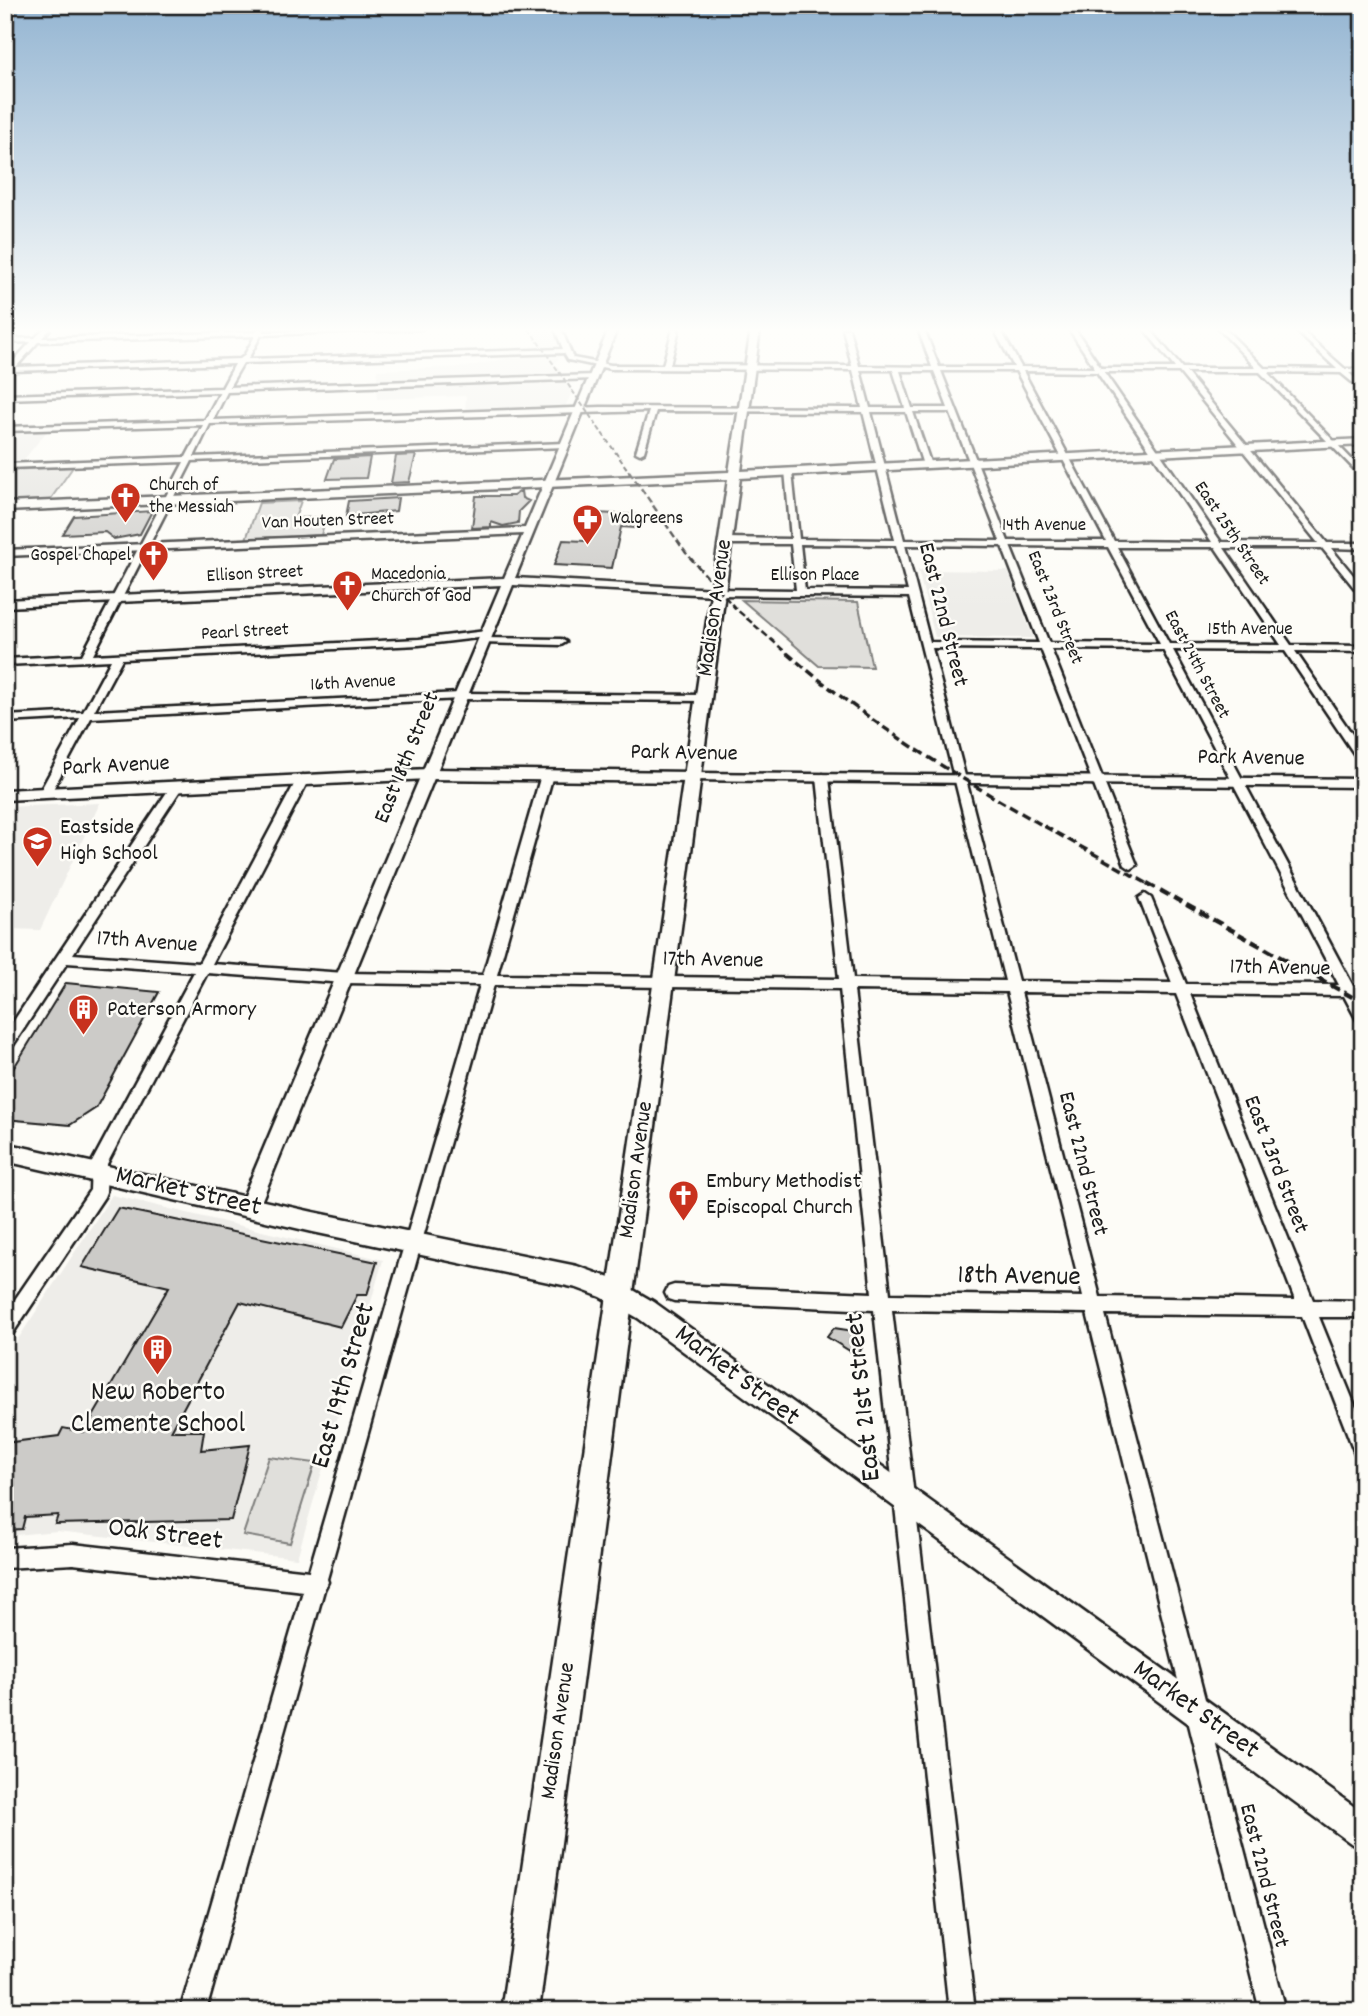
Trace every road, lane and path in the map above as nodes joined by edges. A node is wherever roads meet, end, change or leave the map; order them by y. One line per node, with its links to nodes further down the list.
1 (179, 423): 13 (street)
2 (210, 423): 21 (street)
3 (575, 423): 16 (street, East 18th Street)
4 (649, 423): 18 (street)
5 (742, 423): 27 (main road, Madison Avenue)
6 (870, 423): 25 (street, East 22nd Street)
7 (913, 423): 23 (street)
8 (959, 423): 22 (street, East 23rd Street)
9 (1046, 423): 20 (street, East 24th Street)
10 (1135, 423): 19 (street, East 25th Street)
11 (1223, 423): 17 (street)
12 (1312, 423): 15 (street)
13 (5, 429)
14 (1363, 442): 15 (main road)
15 (1332, 444): 17 (main road); 28 (street)
16 (565, 445): 21 (street); 29 (street, East 18th Street)
17 (1244, 449): 19 (main road); 39 (street)
18 (640, 453)
19 (1156, 453): 20 (main road); 38 (street, East 25th Street)
20 (1065, 458): 22 (main road); 37 (street, East 24th Street)
21 (191, 460): 24 (street); 30 (street)
22 (975, 462): 23 (main road); 36 (street, East 23rd Street)
23 (927, 465): 25 (main road)
24 (5, 466)
25 (881, 467): 26 (main road); 35 (street, East 22nd Street)
26 (788, 472): 27 (main road); 34 (street)
27 (734, 474): 29 (main road); 33 (main road, Madison Avenue)
28 (1363, 476)
29 (547, 485): 30 (main road); 32 (street, East 18th Street)
30 (170, 500): 31 (main road); 41 (street)
31 (5, 507)
32 (527, 531): 41 (street, Van Houten Street); 43 (street, East 18th Street)
33 (724, 541): 34 (street, 14th Avenue); 44 (main road, Madison Avenue)
34 (795, 542): 35 (street, 14th Avenue); 45 (street)
35 (900, 543): 36 (street, 14th Avenue); 47 (street, East 22nd Street)
36 (1006, 544): 37 (street, 14th Avenue); 53 (street, East 23rd Street)
37 (1111, 544): 38 (street, 14th Avenue); 54 (street, East 24th Street)
38 (1217, 545): 39 (street, 14th Avenue); 55 (street, East 25th Street)
39 (1324, 546): 40 (street, 14th Avenue); 46 (street)
40 (1363, 547)
41 (145, 548): 42 (street, Van Houten Street); 48 (street)
42 (5, 554)
43 (507, 581): 44 (street, Ellison Street); 48 (street, Ellison Street); 50 (street, East 18th Street)
44 (716, 592): 45 (street, Ellison Place); 61 (main road, Madison Avenue)
45 (801, 593): 47 (street, Ellison Place)
46 (1363, 593)
47 (914, 594): 52 (street, East 22nd Street)
48 (118, 599): 49 (street, Ellison Street); 58 (street)
49 (5, 604)
50 (484, 638): 51 (street); 57 (street, Pearl Street); 60 (street, East 18th Street)
51 (561, 642)
52 (927, 645): 53 (street, 15th Avenue); 71 (street, East 22nd Street)
53 (1047, 646): 54 (street, 15th Avenue); 70 (street, East 23rd Street)
54 (1166, 647): 55 (street, 15th Avenue); 72 (street, East 24th Street)
55 (1287, 648): 56 (street, 15th Avenue); 64 (street, East 25th Street)
56 (1363, 649)
57 (118, 657): 58 (street, Pearl Street); 62 (street)
58 (86, 658): 59 (street, Pearl Street)
59 (5, 662)
60 (460, 696): 61 (street, 16th Avenue); 62 (street, 16th Avenue); 65 (street, East 18th Street)
61 (704, 698): 67 (main road, Madison Avenue)
62 (88, 715): 63 (street, 16th Avenue); 75 (street)
63 (5, 719)
64 (1363, 759)
65 (428, 774): 66 (main road, Park Avenue); 69 (main road, Park Avenue); 81 (street, East 18th Street)
66 (547, 775): 67 (main road, Park Avenue); 82 (street, East 19th Street)
67 (692, 776): 68 (street, Park Avenue); 83 (main road, Madison Avenue)
68 (823, 778): 71 (street, Park Avenue); 84 (street, East 21st Street)
69 (303, 779): 74 (main road, Park Avenue); 80 (street)
70 (1100, 780): 71 (street, Park Avenue); 72 (street, Park Avenue); 77 (street, East 23rd Street)
71 (960, 781): 85 (street, East 22nd Street)
72 (1239, 782): 73 (street, Park Avenue); 87 (street, East 24th Street)
73 (1363, 783)
74 (177, 786): 75 (main road, Park Avenue); 79 (street)
75 (46, 793): 76 (main road, Park Avenue)
76 (5, 795)
77 (1131, 864)
78 (1145, 898): 86 (street, East 23rd Street)
79 (63, 958): 80 (street, 17th Avenue); 89 (street)
80 (204, 968): 81 (street, 17th Avenue); 91 (street)
81 (345, 978): 82 (street, 17th Avenue); 92 (street, East 18th Street)
82 (488, 980): 83 (street, 17th Avenue); 93 (street, East 19th Street)
83 (663, 982): 84 (street, 17th Avenue); 95 (main road, Madison Avenue)
84 (846, 984): 85 (street, 17th Avenue); 96 (street, East 21st Street)
85 (1014, 986): 86 (street, 17th Avenue); 97 (street, East 22nd Street)
86 (1182, 989): 87 (street, 17th Avenue); 98 (street, East 23rd Street)
87 (1356, 991): 88 (street, East 24th Street)
88 (1363, 1018)
89 (5, 1046)
90 (5, 1152): 91 (main road, Market Street)
91 (97, 1172): 92 (main road, Market Street); 100 (street)
92 (249, 1207): 93 (main road, Market Street)
93 (415, 1243): 95 (main road, Market Street); 104 (street, East 19th Street)
94 (674, 1293): 96 (street, 18th Avenue)
95 (620, 1294): 102 (main road, Market Street); 108 (main road, Madison Avenue)
96 (882, 1302): 97 (street, 18th Avenue); 102 (street, East 21st Street)
97 (1093, 1306): 98 (street, 18th Avenue); 105 (street, East 22nd Street)
98 (1307, 1309): 99 (street, 18th Avenue); 101 (street, East 23rd Street)
99 (1363, 1309)
100 (5, 1330)
101 (1363, 1448)
102 (904, 1500): 105 (main road, Market Street); 109 (street, East 21st Street)
103 (5, 1558): 104 (street, Oak Street)
104 (318, 1582): 107 (street, East 19th Street)
105 (1198, 1713): 106 (main road, Market Street); 110 (street, East 22nd Street)
106 (1363, 1833)
107 (193, 2011)
108 (520, 2011)
109 (962, 2011)
110 (1273, 2011)

